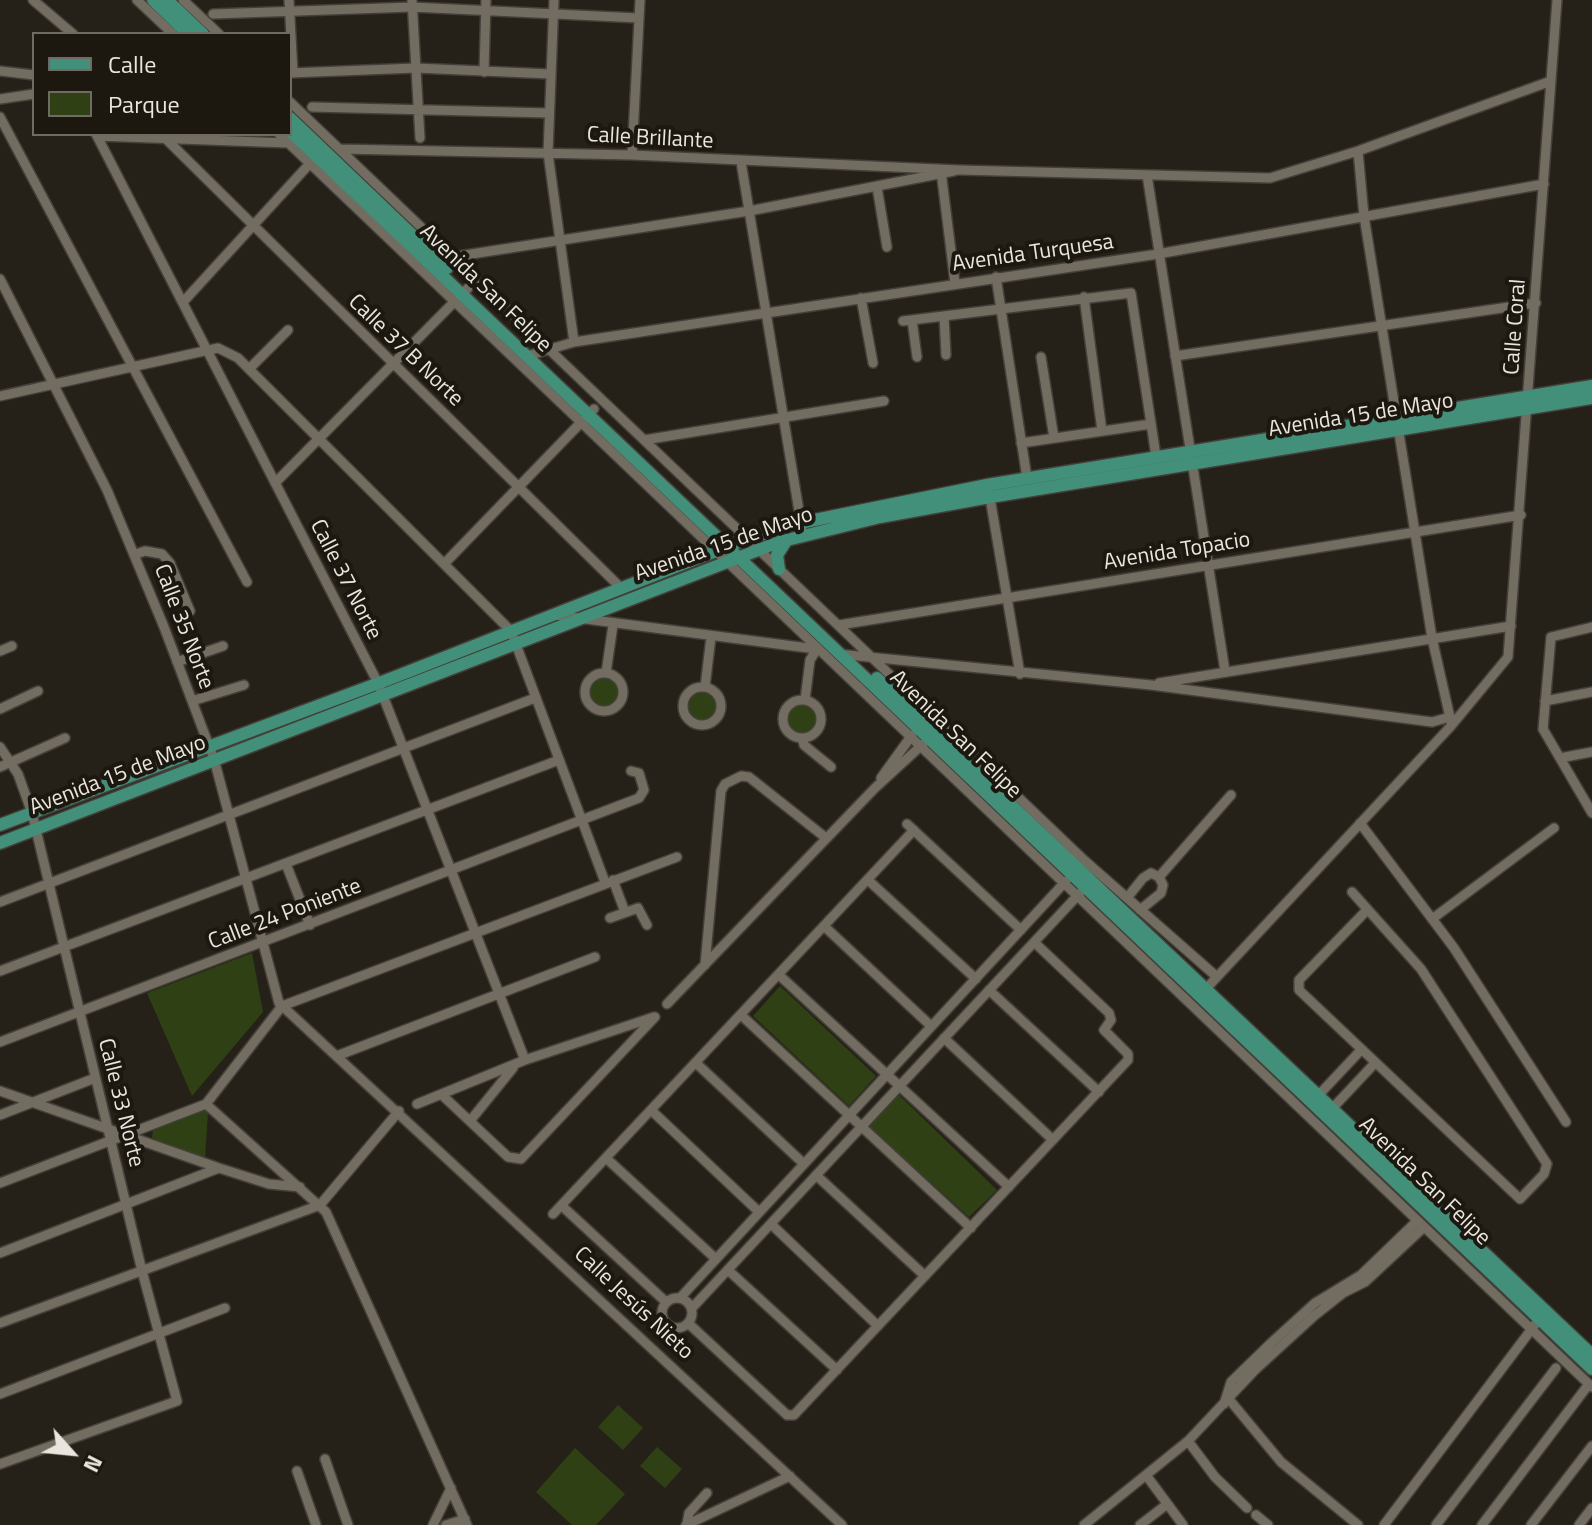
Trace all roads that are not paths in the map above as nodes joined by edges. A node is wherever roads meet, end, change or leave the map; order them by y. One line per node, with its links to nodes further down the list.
1 (33, 0): 15 (street)
2 (137, 0): 16 (street)
3 (153, 0): 17 (main road)
4 (167, 0): 18 (main road)
5 (183, 0): 19 (street)
6 (554, 0): 12 (street)
7 (640, 0): 14 (street)
8 (1557, 0): 27 (street, Calle Coral)
9 (412, 3): 10 (street); 11 (street); 21 (street)
10 (486, 5): 12 (street); 24 (street)
11 (289, 6): 13 (street); 20 (street)
12 (553, 13): 14 (street); 25 (street)
13 (213, 14)
14 (638, 18): 44 (street)
15 (71, 32)
16 (171, 32)
17 (186, 32)
18 (201, 32)
19 (217, 32)
20 (290, 32)
21 (416, 68): 23 (street); 24 (street); 32 (street)
22 (0, 71): 26 (street)
23 (292, 72)
24 (484, 72): 25 (street)
25 (550, 74): 33 (street)
26 (32, 75)
27 (1551, 81): 42 (street, Calle Brillante); 49 (street, Calle Coral)
28 (32, 94): 29 (street)
29 (0, 99)
30 (292, 104): 41 (street, Avenida San Felipe)
31 (312, 107): 32 (street)
32 (418, 108): 33 (street); 39 (street)
33 (548, 113): 43 (street)
34 (0, 117): 81 (street)
35 (292, 121): 45 (main road, Avenida San Felipe)
36 (97, 136): 64 (street, Calle 37 Norte)
37 (114, 136): 40 (street)
38 (289, 137): 40 (street); 45 (main road, Avenida San Felipe)
39 (420, 138)
40 (166, 139): 53 (street, Calle 37 B Norte)
41 (340, 149): 43 (street, Calle Brillante); 57 (street, Avenida San Felipe)
42 (1358, 151): 48 (street, Calle Brillante); 52 (street)
43 (548, 153): 44 (street, Calle Brillante); 54 (street)
44 (632, 155): 46 (street, Calle Brillante)
45 (317, 156): 53 (street); 61 (main road, Avenida San Felipe); 61 (street, Avenida San Felipe)
46 (741, 162): 47 (street, Calle Brillante); 51 (street)
47 (941, 171): 48 (street, Calle Brillante); 50 (street); 60 (street)
48 (1147, 175): 56 (street)
49 (1544, 184): 52 (street, Avenida Turquesa); 65 (street, Calle Coral)
50 (877, 187): 51 (street); 55 (street)
51 (749, 211): 54 (street); 67 (street)
52 (1364, 216): 56 (street, Avenida Turquesa); 69 (street)
53 (250, 225): 64 (street); 80 (street, Calle 37 B Norte)
54 (558, 240): 57 (street); 71 (street)
55 (887, 247)
56 (1158, 254): 58 (street, Avenida Turquesa); 76 (street)
57 (452, 257): 72 (street, Avenida San Felipe)
58 (996, 277): 60 (street, Avenida Turquesa); 66 (street)
59 (0, 279): 83 (street, Calle 35 Norte)
60 (955, 283): 63 (street, Avenida Turquesa)
61 (461, 295): 74 (main road, Avenida San Felipe); 80 (street); 89 (street, Avenida San Felipe)
62 (1084, 297): 66 (street); 91 (street); 93 (street)
63 (861, 298): 67 (street, Avenida Turquesa); 79 (street)
64 (184, 301): 73 (street, Calle 37 Norte)
65 (1536, 303): 69 (street); 88 (street, Calle Coral)
66 (1001, 309): 68 (street); 97 (street)
67 (765, 312): 71 (street, Avenida Turquesa); 90 (street)
68 (944, 316): 75 (street); 77 (street)
69 (1382, 326): 76 (street); 92 (street)
70 (288, 330): 82 (street)
71 (574, 342): 72 (street, Avenida Turquesa)
72 (549, 348): 74 (street, Avenida Turquesa); 96 (street, Avenida San Felipe)
73 (210, 350): 81 (street); 82 (street); 101 (street, Calle 37 Norte)
74 (531, 355): 89 (main road, Avenida San Felipe)
75 (946, 355)
76 (1175, 356): 99 (street)
77 (917, 357)
78 (1041, 357): 94 (street)
79 (873, 363)
80 (392, 364): 95 (street); 102 (street, Calle 37 B Norte)
81 (135, 368): 83 (street); 114 (street)
82 (249, 369): 95 (street)
83 (56, 386): 85 (street); 109 (street, Calle 35 Norte)
84 (1592, 386): 88 (main road, Avenida 15 de Mayo)
85 (0, 396)
86 (1592, 398): 88 (main road, Avenida 15 de Mayo)
87 (884, 401): 90 (street)
88 (1529, 403): 92 (main road, Avenida 15 de Mayo); 104 (street, Calle Coral)
89 (588, 416): 102 (street); 108 (main road, Avenida San Felipe); 108 (street, Avenida San Felipe)
90 (783, 417): 96 (street); 105 (street)
91 (1151, 424): 93 (street); 98 (street)
92 (1398, 424): 99 (main road, Avenida 15 de Mayo); 106 (street)
93 (1102, 431): 94 (street)
94 (1054, 438): 97 (street)
95 (317, 439): 101 (street); 111 (street)
96 (644, 440): 108 (street, Avenida San Felipe)
97 (1021, 443): 100 (street)
98 (1156, 456): 99 (main road, Avenida 15 de Mayo); 100 (main road, Avenida 15 de Mayo)
99 (1190, 458): 103 (main road, Avenida 15 de Mayo); 112 (street)
100 (1027, 478): 103 (main road, Avenida 15 de Mayo)
101 (275, 483): 142 (street, Calle 37 Norte)
102 (517, 486): 111 (street); 115 (street, Calle 37 B Norte)
103 (989, 491): 105 (main road, Avenida 15 de Mayo); 116 (street)
104 (1521, 515): 106 (street, Avenida Topacio); 122 (street, Calle Coral)
105 (802, 529): 107 (main road, Avenida 15 de Mayo); 108 (main road, Avenida 15 de Mayo)
106 (1415, 532): 112 (street, Avenida Topacio); 126 (street)
107 (786, 541): 110 (main road, Avenida 15 de Mayo); 113 (main road)
108 (732, 545): 110 (main road, Avenida San Felipe); 110 (street, Avenida San Felipe); 115 (main road, Avenida 15 de Mayo)
109 (136, 554): 117 (street); 135 (street, Calle 35 Norte)
110 (743, 556): 113 (street, Avenida San Felipe); 119 (main road, Avenida 15 de Mayo); 130 (street, Avenida San Felipe); 132 (main road, Avenida San Felipe); 133 (main road, Avenida San Felipe)
111 (444, 564): 124 (street)
112 (1207, 566): 116 (street, Avenida Topacio); 136 (street)
113 (779, 569): 121 (street, Avenida San Felipe)
114 (247, 582)
115 (621, 588): 118 (main road, Avenida 15 de Mayo)
116 (1007, 598): 121 (street, Avenida Topacio); 138 (street)
117 (190, 611)
118 (555, 615): 119 (street); 124 (main road, Avenida 15 de Mayo)
119 (577, 619): 120 (street); 127 (main road, Avenida 15 de Mayo)
120 (613, 625): 125 (street); 137 (street)
121 (839, 625): 134 (street, Avenida San Felipe)
122 (1511, 626): 126 (street); 150 (street, Calle Coral)
123 (1592, 627): 148 (street)
124 (511, 631): 127 (street); 142 (main road, Avenida 15 de Mayo)
125 (711, 637): 130 (street); 141 (street)
126 (1432, 638): 136 (street); 150 (street)
127 (517, 644): 142 (main road, Avenida 15 de Mayo); 145 (street)
128 (12, 646): 131 (street)
129 (223, 646): 135 (street)
130 (817, 649): 132 (street); 146 (street); 151 (street, Avenida San Felipe)
131 (0, 651)
132 (841, 654): 133 (street); 151 (main road, Avenida San Felipe)
133 (854, 656): 134 (street); 151 (main road, Avenida San Felipe)
134 (873, 658): 138 (street); 183 (street, Avenida San Felipe)
135 (177, 662): 147 (street, Calle 35 Norte)
136 (1225, 671): 140 (street)
137 (606, 673): 137 (street)
138 (1020, 674): 140 (street)
139 (244, 685): 147 (street)
140 (1151, 685): 150 (street)
141 (705, 687): 141 (street)
142 (381, 688): 156 (street, Calle 37 Norte); 158 (main road, Avenida 15 de Mayo)
143 (38, 691): 149 (street)
144 (1592, 692): 148 (street)
145 (535, 698): 156 (street); 161 (street)
146 (805, 700): 153 (street); 153 (street)
147 (192, 701): 158 (street, Calle 35 Norte)
148 (1545, 701): 160 (street)
149 (0, 709)
150 (1450, 721): 174 (street)
151 (917, 729): 154 (main road, Avenida San Felipe); 154 (street, Avenida San Felipe); 159 (street)
152 (65, 738): 163 (street)
153 (802, 738): 165 (street)
154 (928, 739): 162 (street); 183 (main road, Avenida San Felipe); 183 (street, Avenida San Felipe)
155 (0, 747): 163 (street, Calle 33 Norte)
156 (404, 748): 169 (street, Calle 37 Norte); 172 (street)
157 (1592, 752): 160 (street)
158 (212, 753): 170 (main road, Avenida 15 de Mayo); 172 (street, Calle 35 Norte); 177 (main road, Avenida 15 de Mayo)
159 (896, 753): 162 (street); 167 (street)
160 (1560, 758): 171 (street)
161 (559, 760): 169 (street); 173 (street)
162 (906, 762): 167 (street)
163 (11, 764): 164 (street); 170 (street, Calle 33 Norte)
164 (0, 767)
165 (831, 767)
166 (631, 771): 173 (street, Calle 24 Poniente)
167 (875, 788): 178 (street)
168 (1231, 795): 184 (street)
169 (428, 811): 181 (street); 182 (street, Calle 37 Norte)
170 (32, 813): 175 (main road, Avenida 15 de Mayo); 177 (street, Calle 33 Norte)
171 (1592, 813)
172 (231, 814): 185 (street, Calle 35 Norte); 188 (street)
173 (582, 820): 182 (street, Calle 24 Poniente); 187 (street)
174 (1360, 823): 196 (street); 209 (street)
175 (0, 825)
176 (1554, 828): 196 (street)
177 (34, 830): 179 (main road, Avenida 15 de Mayo); 188 (street, Calle 33 Norte)
178 (826, 838): 206 (street); 206 (street)
179 (0, 843)
180 (677, 857): 187 (street)
181 (286, 864): 185 (street); 197 (street)
182 (452, 872): 197 (street, Calle 24 Poniente); 201 (street, Calle 37 Norte)
183 (1075, 872): 189 (main road, Avenida San Felipe); 189 (street, Avenida San Felipe); 200 (street)
184 (1159, 877): 192 (street); 192 (street)
185 (245, 879): 203 (street, Calle 35 Norte); 204 (street)
186 (868, 880): 199 (street); 200 (street); 210 (street)
187 (609, 881): 194 (street); 201 (street)
188 (47, 884): 191 (street); 204 (street, Calle 33 Norte)
189 (1088, 884): 192 (main road, Avenida San Felipe); 202 (street); 213 (main road, Avenida San Felipe); 227 (street, Avenida San Felipe)
190 (1352, 892): 193 (street)
191 (0, 902)
192 (1131, 906): 209 (street, Avenida San Felipe); 213 (main road, Avenida San Felipe)
193 (1367, 910): 221 (street); 225 (street)
194 (625, 912): 195 (street); 198 (street)
195 (610, 918)
196 (1432, 919): 244 (street)
197 (310, 925): 203 (street, Calle 24 Poniente)
198 (647, 925)
199 (824, 926): 208 (street); 218 (street)
200 (1021, 930): 210 (street)
201 (473, 933): 212 (street, Calle 37 Norte); 215 (street)
202 (1034, 942): 211 (street); 232 (street)
203 (261, 943): 215 (street, Calle 35 Norte); 216 (street, Calle 24 Poniente)
204 (63, 947): 207 (street); 216 (street, Calle 33 Norte)
205 (595, 957): 212 (street)
206 (705, 965): 214 (street)
207 (0, 971)
208 (779, 975): 217 (street); 228 (street)
209 (1217, 977): 213 (street)
210 (976, 979): 218 (street)
211 (989, 990): 219 (street); 232 (street)
212 (497, 992): 222 (street); 223 (street, Calle 37 Norte)
213 (1203, 992): 227 (main road, Avenida San Felipe); 234 (main road, Avenida San Felipe)
214 (667, 1004)
215 (282, 1006): 222 (street, Calle Jesús Nieto); 236 (street)
216 (79, 1012): 220 (street, Calle 24 Poniente); 229 (street, Calle 33 Norte)
217 (741, 1015): 224 (street); 242 (street)
218 (931, 1026): 228 (street)
219 (944, 1038): 230 (street); 248 (street)
220 (0, 1042)
221 (1361, 1050): 225 (street); 234 (street)
222 (339, 1055): 239 (street, Calle Jesús Nieto)
223 (525, 1060): 226 (street); 243 (street)
224 (696, 1063): 238 (street); 251 (street)
225 (1375, 1063): 240 (street)
226 (515, 1066): 233 (street); 243 (street)
227 (1267, 1069): 234 (main road, Avenida San Felipe); 263 (street, Avenida San Felipe)
228 (887, 1074): 230 (street); 242 (street)
229 (95, 1078): 235 (street); 246 (street, Calle 33 Norte)
230 (899, 1086): 245 (street); 256 (street)
231 (0, 1091): 235 (street)
232 (1099, 1092): 248 (street)
233 (442, 1095): 237 (street); 243 (street)
234 (1315, 1099): 240 (main road, Avenida San Felipe)
235 (32, 1102): 241 (street); 246 (street)
236 (206, 1104): 247 (street); 255 (street)
237 (417, 1104)
238 (651, 1110): 250 (street); 260 (street)
239 (399, 1111): 258 (street); 295 (street, Calle Jesús Nieto)
240 (1328, 1112): 266 (main road, Avenida San Felipe); 276 (main road, Avenida San Felipe)
241 (0, 1115)
242 (849, 1115): 245 (street); 251 (street)
243 (470, 1121)
244 (1566, 1122)
245 (861, 1126): 253 (street); 264 (street)
246 (107, 1127): 247 (street); 249 (street, Calle 33 Norte)
247 (127, 1134): 249 (street); 252 (street)
248 (1053, 1140): 256 (street)
249 (111, 1141): 254 (street); 257 (street, Calle 33 Norte)
250 (606, 1158): 259 (street); 267 (street)
251 (804, 1164): 260 (street)
252 (219, 1168): 255 (street); 257 (street)
253 (816, 1175): 262 (street); 271 (street)
254 (0, 1183)
255 (300, 1187): 258 (street)
256 (1009, 1187): 264 (street)
257 (126, 1204): 265 (street); 270 (street, Calle 33 Norte)
258 (320, 1205): 270 (street); 296 (street)
259 (562, 1206): 261 (street); 273 (street)
260 (759, 1212): 267 (street)
261 (553, 1214)
262 (771, 1224): 269 (street); 279 (street)
263 (1420, 1225): 268 (street, Avenida San Felipe); 288 (street)
264 (971, 1228): 271 (street)
265 (0, 1253)
266 (1475, 1257): 268 (street); 276 (main road, Avenida San Felipe)
267 (716, 1259): 272 (street)
268 (1465, 1268): 280 (street, Avenida San Felipe)
269 (728, 1270): 275 (street); 285 (street)
270 (142, 1271): 277 (street); 281 (street, Calle 33 Norte)
271 (925, 1276): 279 (street)
272 (680, 1298): 273 (street); 275 (street)
273 (666, 1302): 278 (street)
274 (225, 1308): 281 (street)
275 (692, 1308): 278 (street)
276 (1542, 1315): 280 (street); 282 (main road, Avenida San Felipe); 284 (main road, Avenida San Felipe)
277 (0, 1323)
278 (688, 1323): 285 (street)
279 (878, 1326): 285 (street)
280 (1531, 1330): 286 (street, Avenida San Felipe); 314 (street)
281 (159, 1334): 287 (street); 292 (street, Calle 33 Norte)
282 (1592, 1355)
283 (1556, 1368): 315 (street)
284 (1592, 1369)
285 (837, 1370)
286 (1590, 1385): 316 (street)
287 (0, 1394)
288 (1226, 1400): 289 (street); 300 (street)
289 (1188, 1441): 294 (street); 311 (street)
290 (1592, 1446): 317 (street)
291 (325, 1459): 303 (street)
292 (0, 1464)
293 (297, 1471): 302 (street)
294 (1146, 1475): 298 (street); 308 (street)
295 (790, 1476): 306 (street); 307 (street, Calle Jesús Nieto)
296 (451, 1488): 301 (street); 304 (street)
297 (707, 1493): 306 (street)
298 (1166, 1505): 309 (street); 310 (street)
299 (1592, 1508): 318 (street)
300 (1347, 1514): 312 (street); 313 (street)
301 (466, 1522): 305 (street)
302 (316, 1525)
303 (348, 1525)
304 (433, 1525)
305 (446, 1525)
306 (687, 1525)
307 (842, 1525)
308 (1084, 1525)
309 (1140, 1525)
310 (1183, 1525)
311 (1268, 1525)
312 (1341, 1525)
313 (1358, 1525)
314 (1384, 1525)
315 (1436, 1525)
316 (1482, 1525)
317 (1531, 1525)
318 (1579, 1525)

